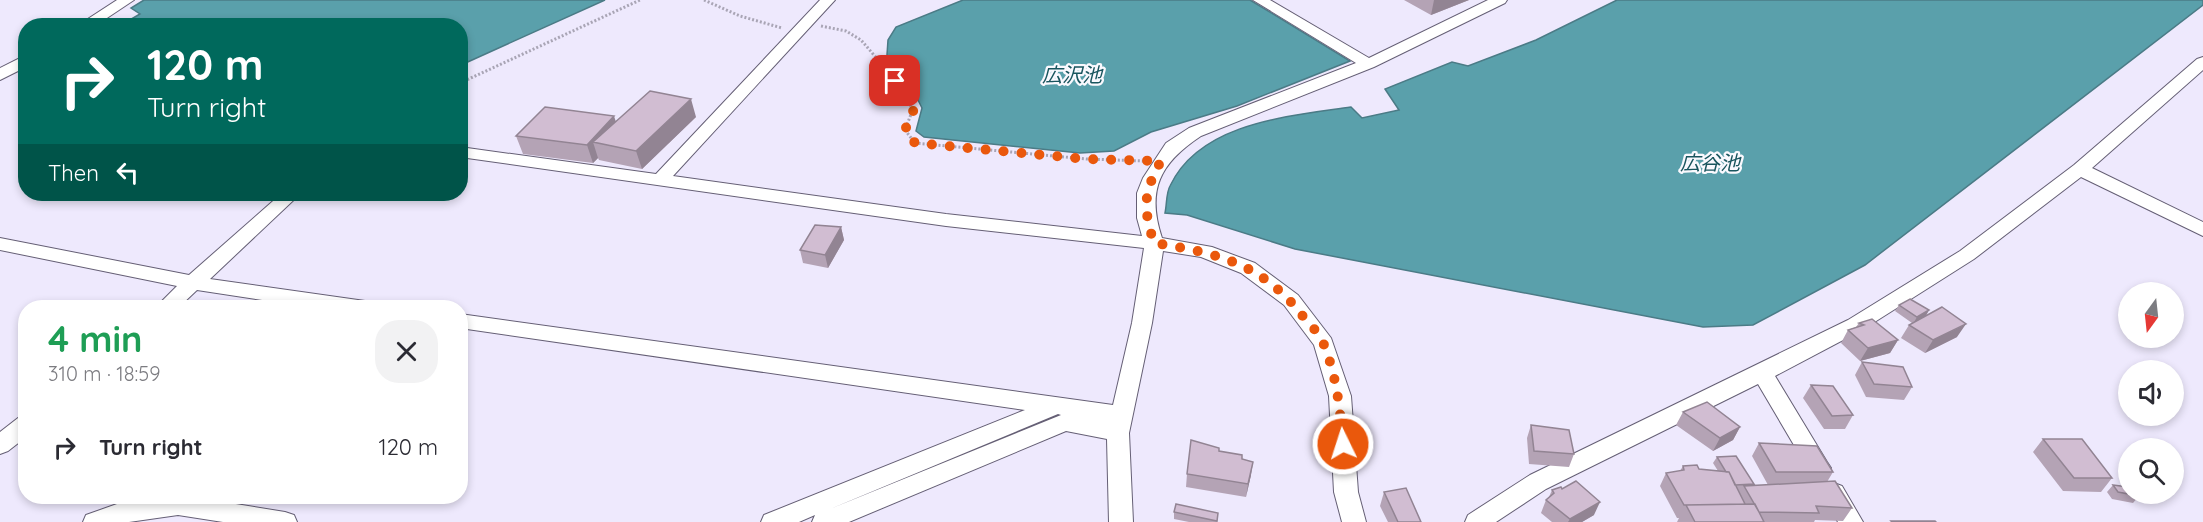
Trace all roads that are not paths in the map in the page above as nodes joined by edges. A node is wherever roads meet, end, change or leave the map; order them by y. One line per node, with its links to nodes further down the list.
1 (127, 0): 5 (street)
2 (828, 0): 13 (street)
3 (1260, 0): 8 (street)
4 (1500, 0): 8 (street)
5 (97, 18)
6 (2203, 62): 12 (street)
7 (18, 64): 9 (street)
8 (1368, 64): 16 (street)
9 (3, 71): 10 (street)
10 (18, 73)
11 (468, 153): 13 (street)
12 (2080, 169): 15 (street); 22 (street)
13 (660, 180): 16 (street)
14 (283, 201): 18 (street)
15 (2203, 230)
16 (1154, 243): 24 (street); 32 (street)
17 (0, 244): 18 (street)
18 (194, 283): 19 (street); 20 (street)
19 (174, 300)
20 (310, 300)
21 (468, 322): 23 (street)
22 (1762, 374): 33 (street); 34 (street)
23 (1056, 406): 24 (street); 29 (street)
24 (1119, 424): 30 (street); 31 (street)
25 (18, 430): 26 (street)
26 (0, 445)
27 (96, 522): 28 (street)
28 (285, 522)
29 (773, 522)
30 (824, 522)
31 (1121, 522)
32 (1354, 522)
33 (1477, 522)
34 (1851, 522)

